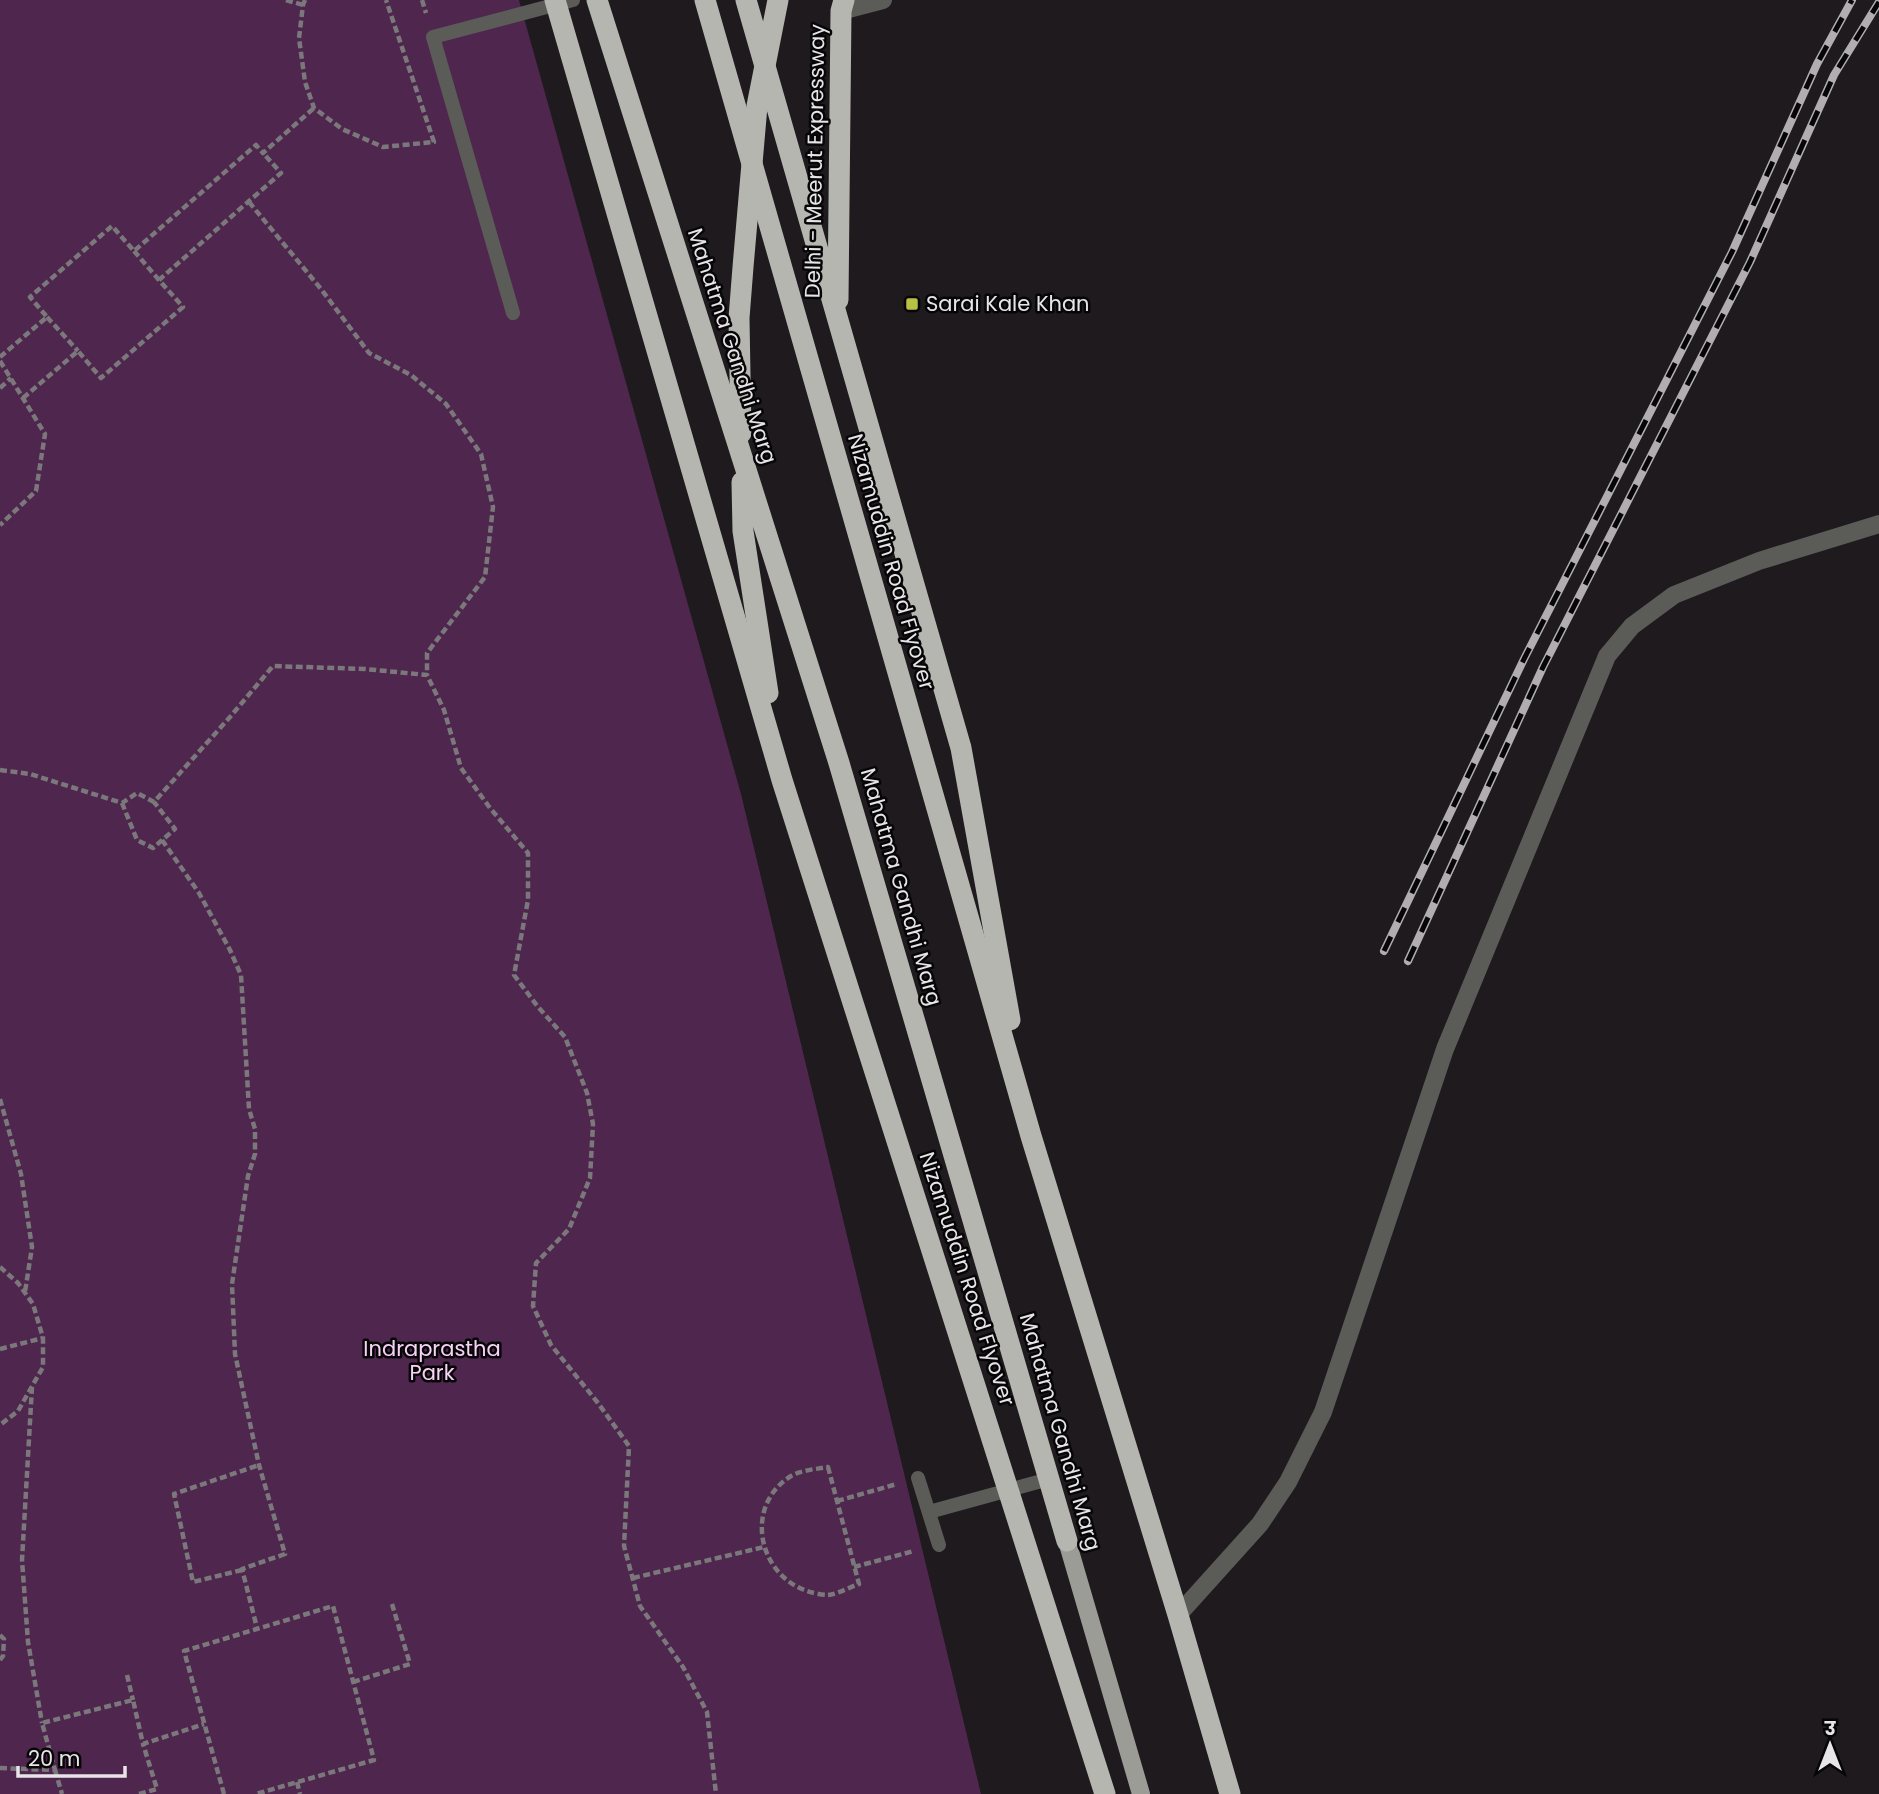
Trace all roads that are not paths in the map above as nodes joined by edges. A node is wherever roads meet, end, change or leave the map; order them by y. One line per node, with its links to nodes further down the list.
1 (555, 0): 12 (highway)
2 (573, 0): 9 (lane)
3 (597, 0): 15 (highway, Mahatma Gandhi Marg)
4 (705, 0): 13 (highway, Nizamuddin Road Flyover)
5 (746, 0): 10 (highway)
6 (778, 0): 12 (highway, Delhi - Meerut Expressway)
7 (883, 0): 8 (street)
8 (842, 5): 10 (highway, Delhi - Meerut Expressway)
9 (513, 313)
10 (838, 323): 13 (highway)
11 (1879, 524): 19 (street)
12 (782, 780): 20 (highway, Nizamuddin Road Flyover)
13 (1031, 1136): 19 (highway)
14 (918, 1478): 16 (lane)
15 (1049, 1479): 16 (lane); 17 (highway, Mahatma Gandhi Marg)
16 (929, 1513): 18 (lane)
17 (1067, 1541): 21 (main road, Mahatma Gandhi Marg)
18 (939, 1545)
19 (1178, 1615): 22 (highway)
20 (1105, 1794)
21 (1141, 1794)
22 (1230, 1794)

